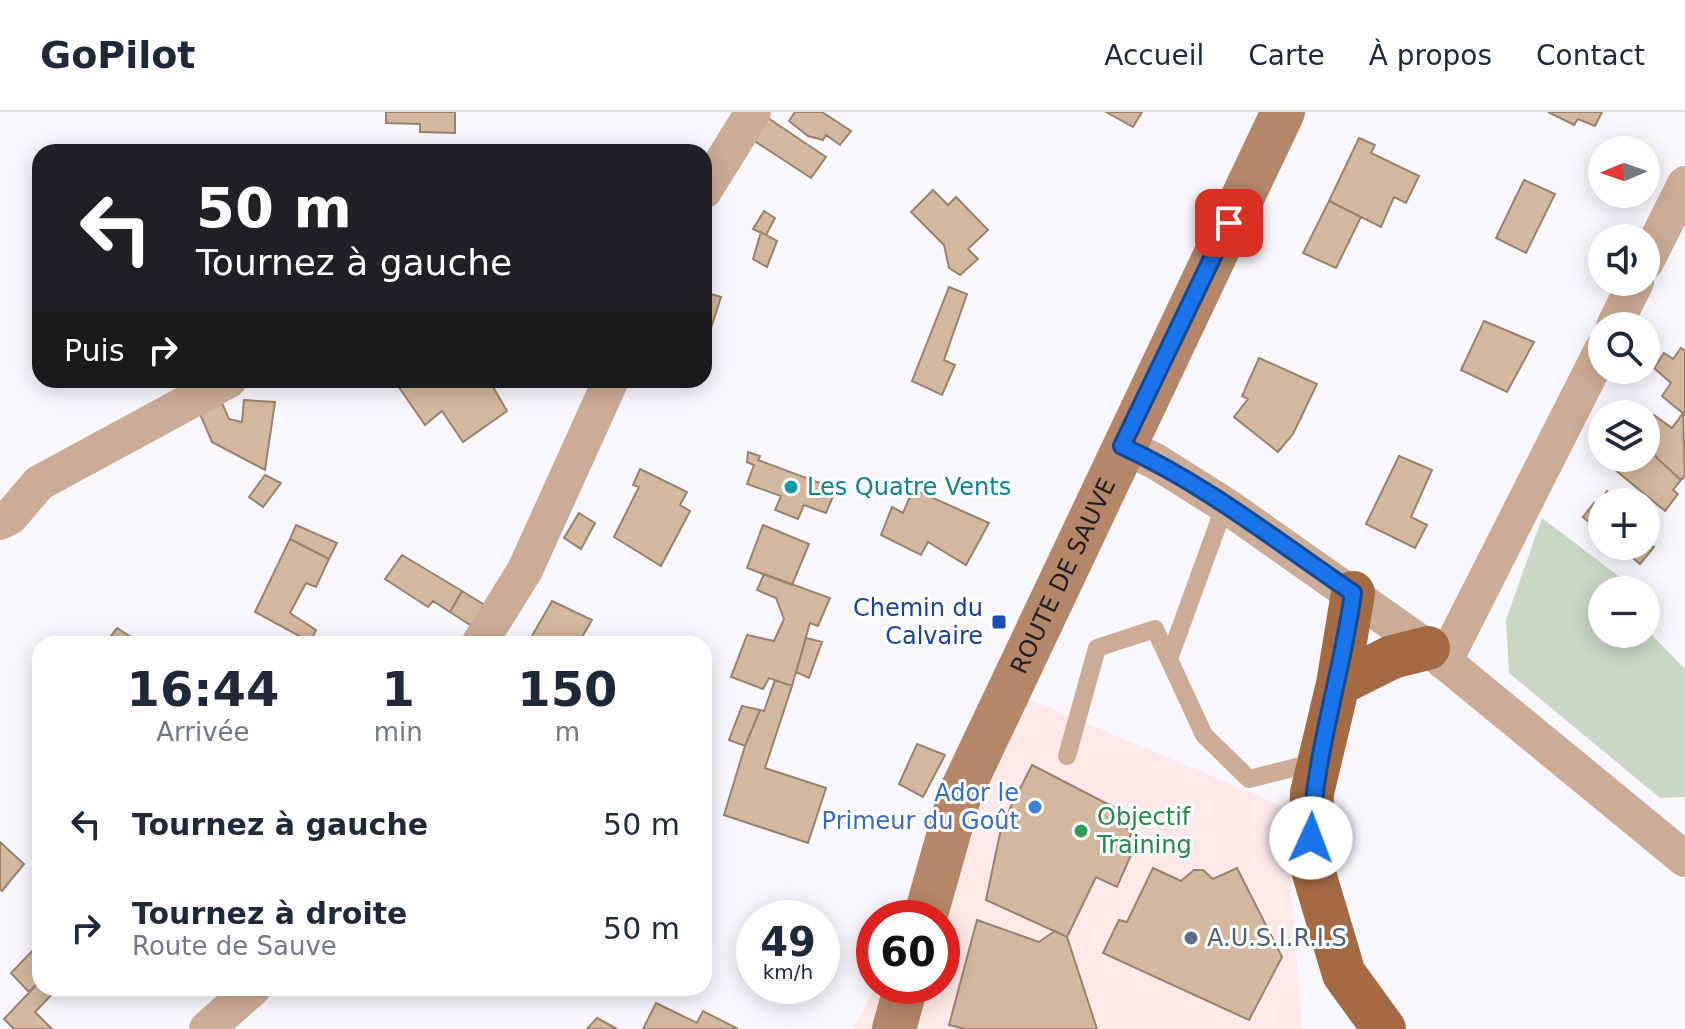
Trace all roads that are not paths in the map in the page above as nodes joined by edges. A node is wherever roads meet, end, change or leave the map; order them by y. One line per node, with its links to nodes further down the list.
1 (753, 112): 3 (street)
2 (1283, 112): 9 (main road, ROUTE DE SAUVE)
3 (712, 178)
4 (1685, 184): 5 (street)
5 (1660, 234)
6 (1588, 376): 14 (street)
7 (214, 388): 11 (street)
8 (607, 388): 13 (street)
9 (1122, 446): 10 (street); 20 (main road, ROUTE DE SAUVE)
10 (1225, 505): 12 (street); 15 (lane)
11 (0, 522)
12 (1353, 593): 14 (street); 16 (main road)
13 (484, 636)
14 (1436, 655): 16 (main road); 19 (street)
15 (1169, 659): 17 (lane); 18 (lane)
16 (1338, 684): 18 (main road)
17 (1067, 756)
18 (1320, 762): 25 (main road)
19 (1681, 847)
20 (930, 900)
21 (244, 996): 23 (street)
22 (901, 1004): 24 (main road)
23 (207, 1029)
24 (894, 1029)
25 (1384, 1029)

